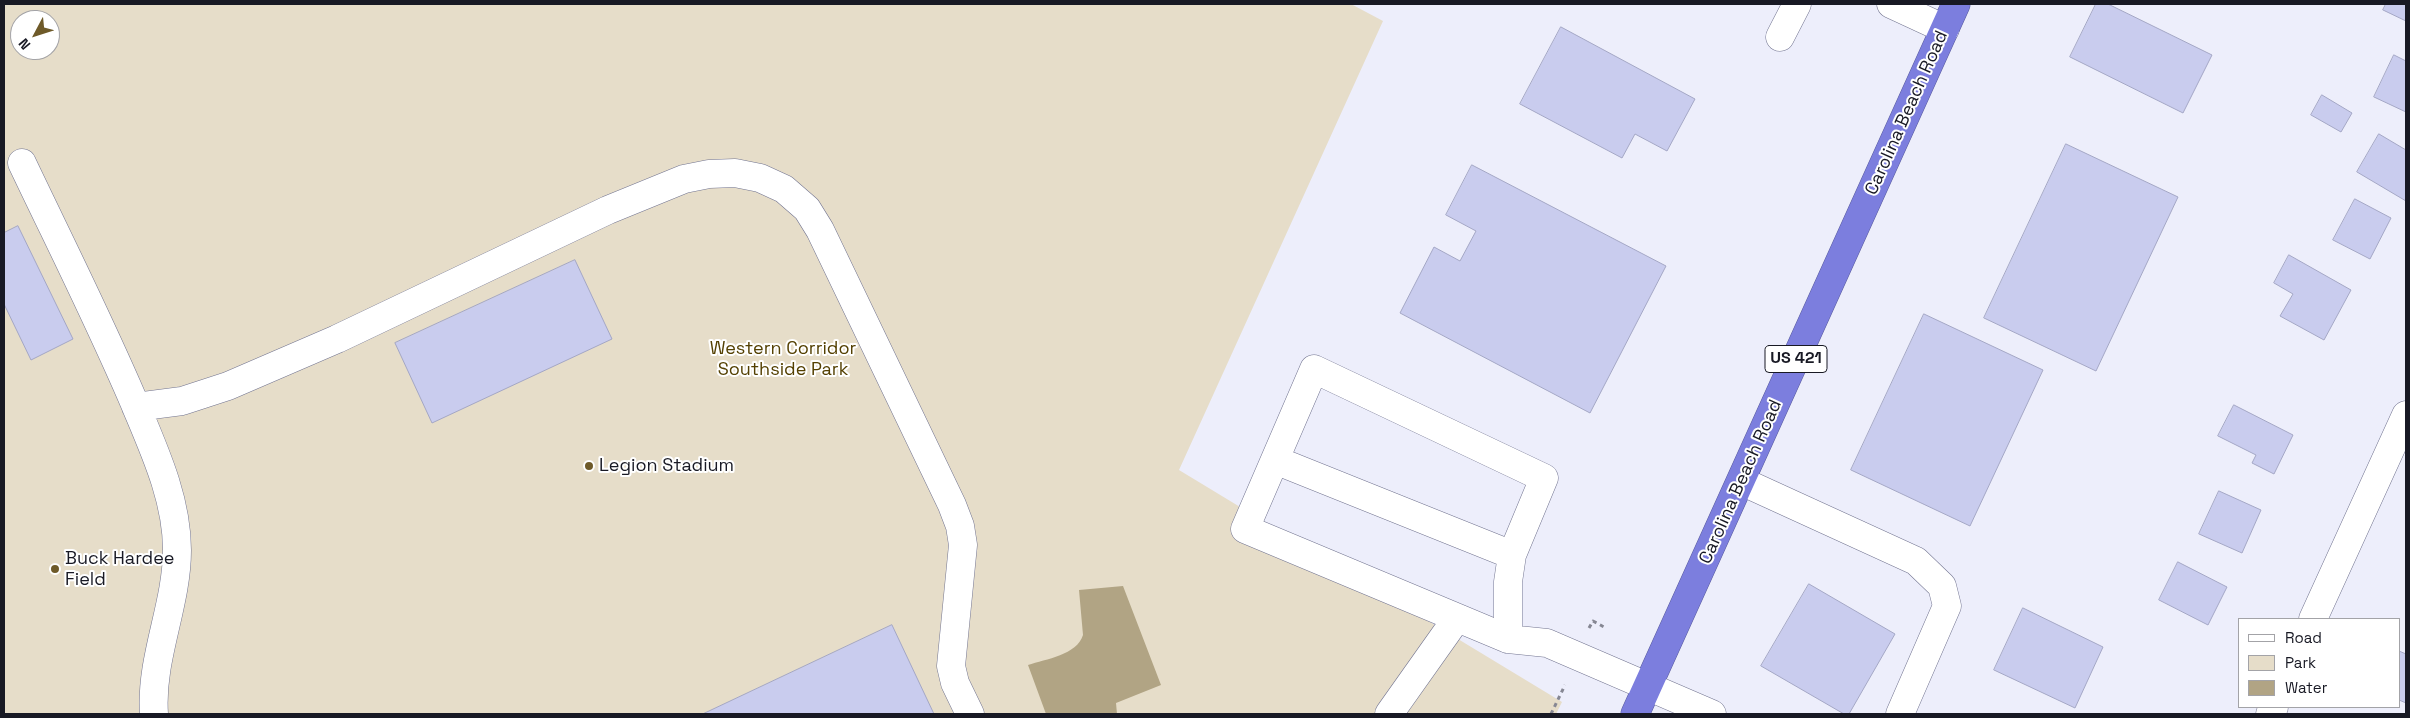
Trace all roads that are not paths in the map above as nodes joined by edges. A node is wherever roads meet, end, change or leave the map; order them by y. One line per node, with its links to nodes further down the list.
1 (1797, 4): 5 (street)
2 (1891, 4): 4 (street)
3 (1956, 4): 4 (highway, Carolina Beach Road / US 421)
4 (1945, 29): 10 (highway, Carolina Beach Road / US 421)
5 (1780, 37)
6 (22, 163): 7 (street)
7 (136, 407): 16 (street); 17 (street)
8 (2404, 428): 13 (street)
9 (1275, 460): 11 (street); 11 (street); 12 (street)
10 (1741, 481): 15 (highway, Carolina Beach Road / US 421); 21 (street)
11 (1512, 555): 14 (street)
12 (1457, 618): 14 (street); 18 (street)
13 (2313, 618)
14 (1508, 639): 15 (street)
15 (1649, 686): 19 (highway, Carolina Beach Road / US 421); 20 (street)
16 (154, 714)
17 (970, 714)
18 (1389, 714)
19 (1635, 714)
20 (1712, 714)
21 (1900, 714)

